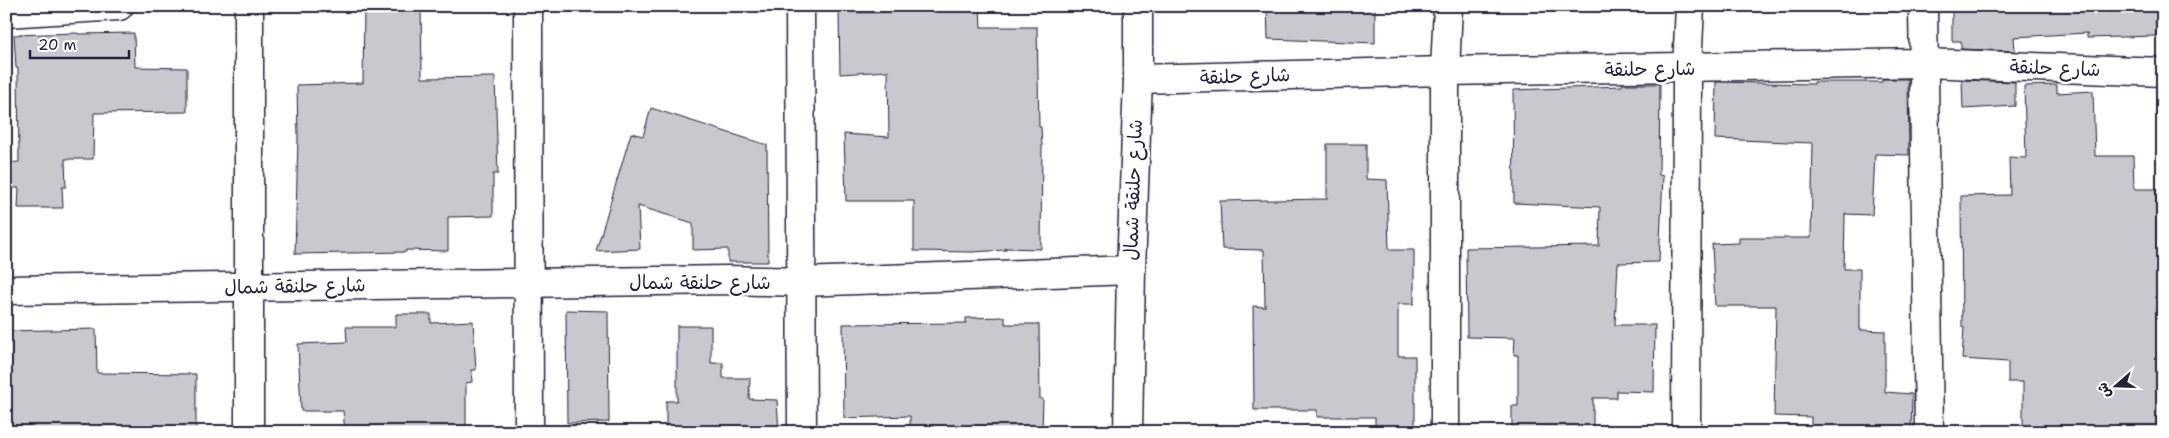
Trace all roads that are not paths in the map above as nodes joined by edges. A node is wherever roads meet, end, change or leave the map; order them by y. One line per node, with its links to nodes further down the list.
1 (119, 6): 9 (street)
2 (249, 6): 18 (street)
3 (528, 6): 17 (street)
4 (800, 6): 16 (street)
5 (1138, 6): 14 (street, شارع حلنقة شمال)
6 (1448, 6): 12 (street)
7 (1690, 6): 11 (street)
8 (1923, 6): 10 (street)
9 (6, 13)
10 (1924, 63): 11 (street, شارع حلنقة); 13 (street, شارع حلنقة); 26 (street)
11 (1687, 68): 12 (street, شارع حلنقة); 25 (street)
12 (1445, 71): 14 (street, شارع حلنقة); 24 (street)
13 (2163, 72)
14 (1138, 79): 15 (street, شارع حلنقة شمال)
15 (1131, 270): 16 (street, شارع حلنقة شمال); 23 (street)
16 (801, 282): 17 (street, شارع حلنقة شمال); 22 (street)
17 (529, 283): 18 (street, شارع حلنقة شمال); 21 (street)
18 (249, 287): 19 (street, شارع حلنقة شمال); 20 (street)
19 (6, 290)
20 (249, 432)
21 (529, 432)
22 (802, 432)
23 (1128, 432)
24 (1445, 432)
25 (1686, 432)
26 (1929, 432)

